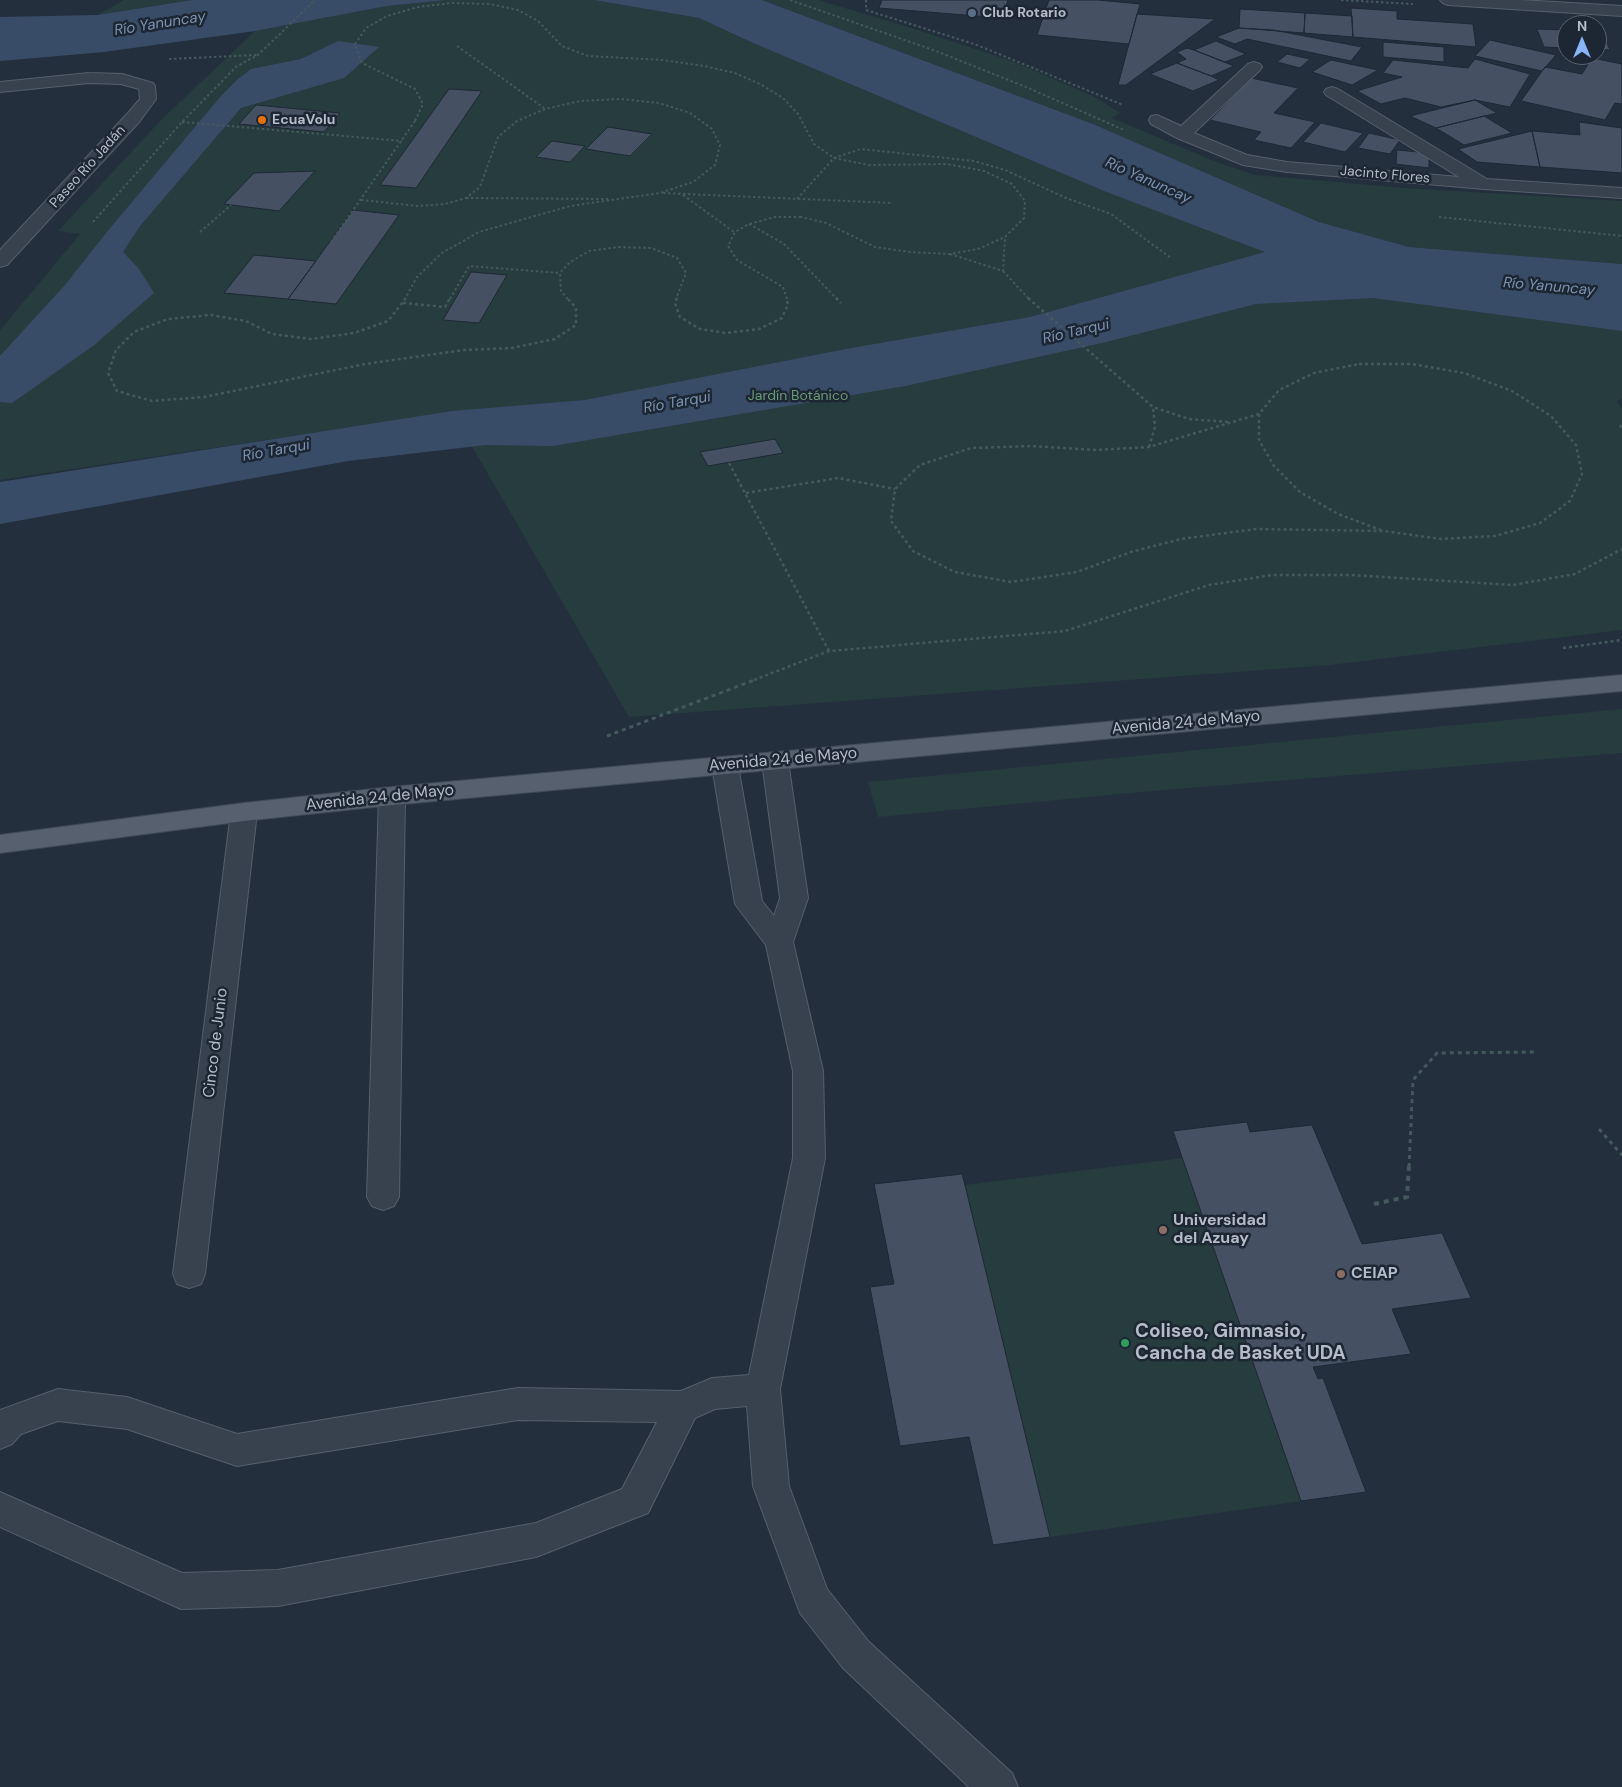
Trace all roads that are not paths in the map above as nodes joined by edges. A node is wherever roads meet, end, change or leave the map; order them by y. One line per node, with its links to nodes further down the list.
1 (1448, 0): 2 (street)
2 (1622, 10)
3 (1254, 67): 7 (street)
4 (0, 87): 10 (street, Paseo Río Jadán)
5 (1332, 92): 8 (street)
6 (1157, 120): 7 (street, Jacinto Flores)
7 (1183, 134): 8 (street, Jacinto Flores)
8 (1484, 184): 9 (street, Jacinto Flores)
9 (1622, 193)
10 (0, 261)
11 (1622, 674): 13 (main road, Avenida 24 de Mayo)
12 (1622, 683): 13 (main road, Avenida 24 de Mayo)
13 (1567, 688): 14 (main road, Avenida 24 de Mayo)
14 (775, 761): 15 (main road, Avenida 24 de Mayo); 19 (street)
15 (725, 766): 16 (main road, Avenida 24 de Mayo); 19 (street)
16 (392, 796): 17 (main road, Avenida 24 de Mayo); 20 (street)
17 (244, 812): 18 (main road, Avenida 24 de Mayo); 21 (street, Cinco de Junio)
18 (0, 844)
19 (778, 942): 22 (street)
20 (383, 1197)
21 (189, 1274)
22 (764, 1389): 23 (street); 26 (street)
23 (683, 1407): 24 (street); 25 (street)
24 (0, 1433)
25 (0, 1509)
26 (998, 1787)

